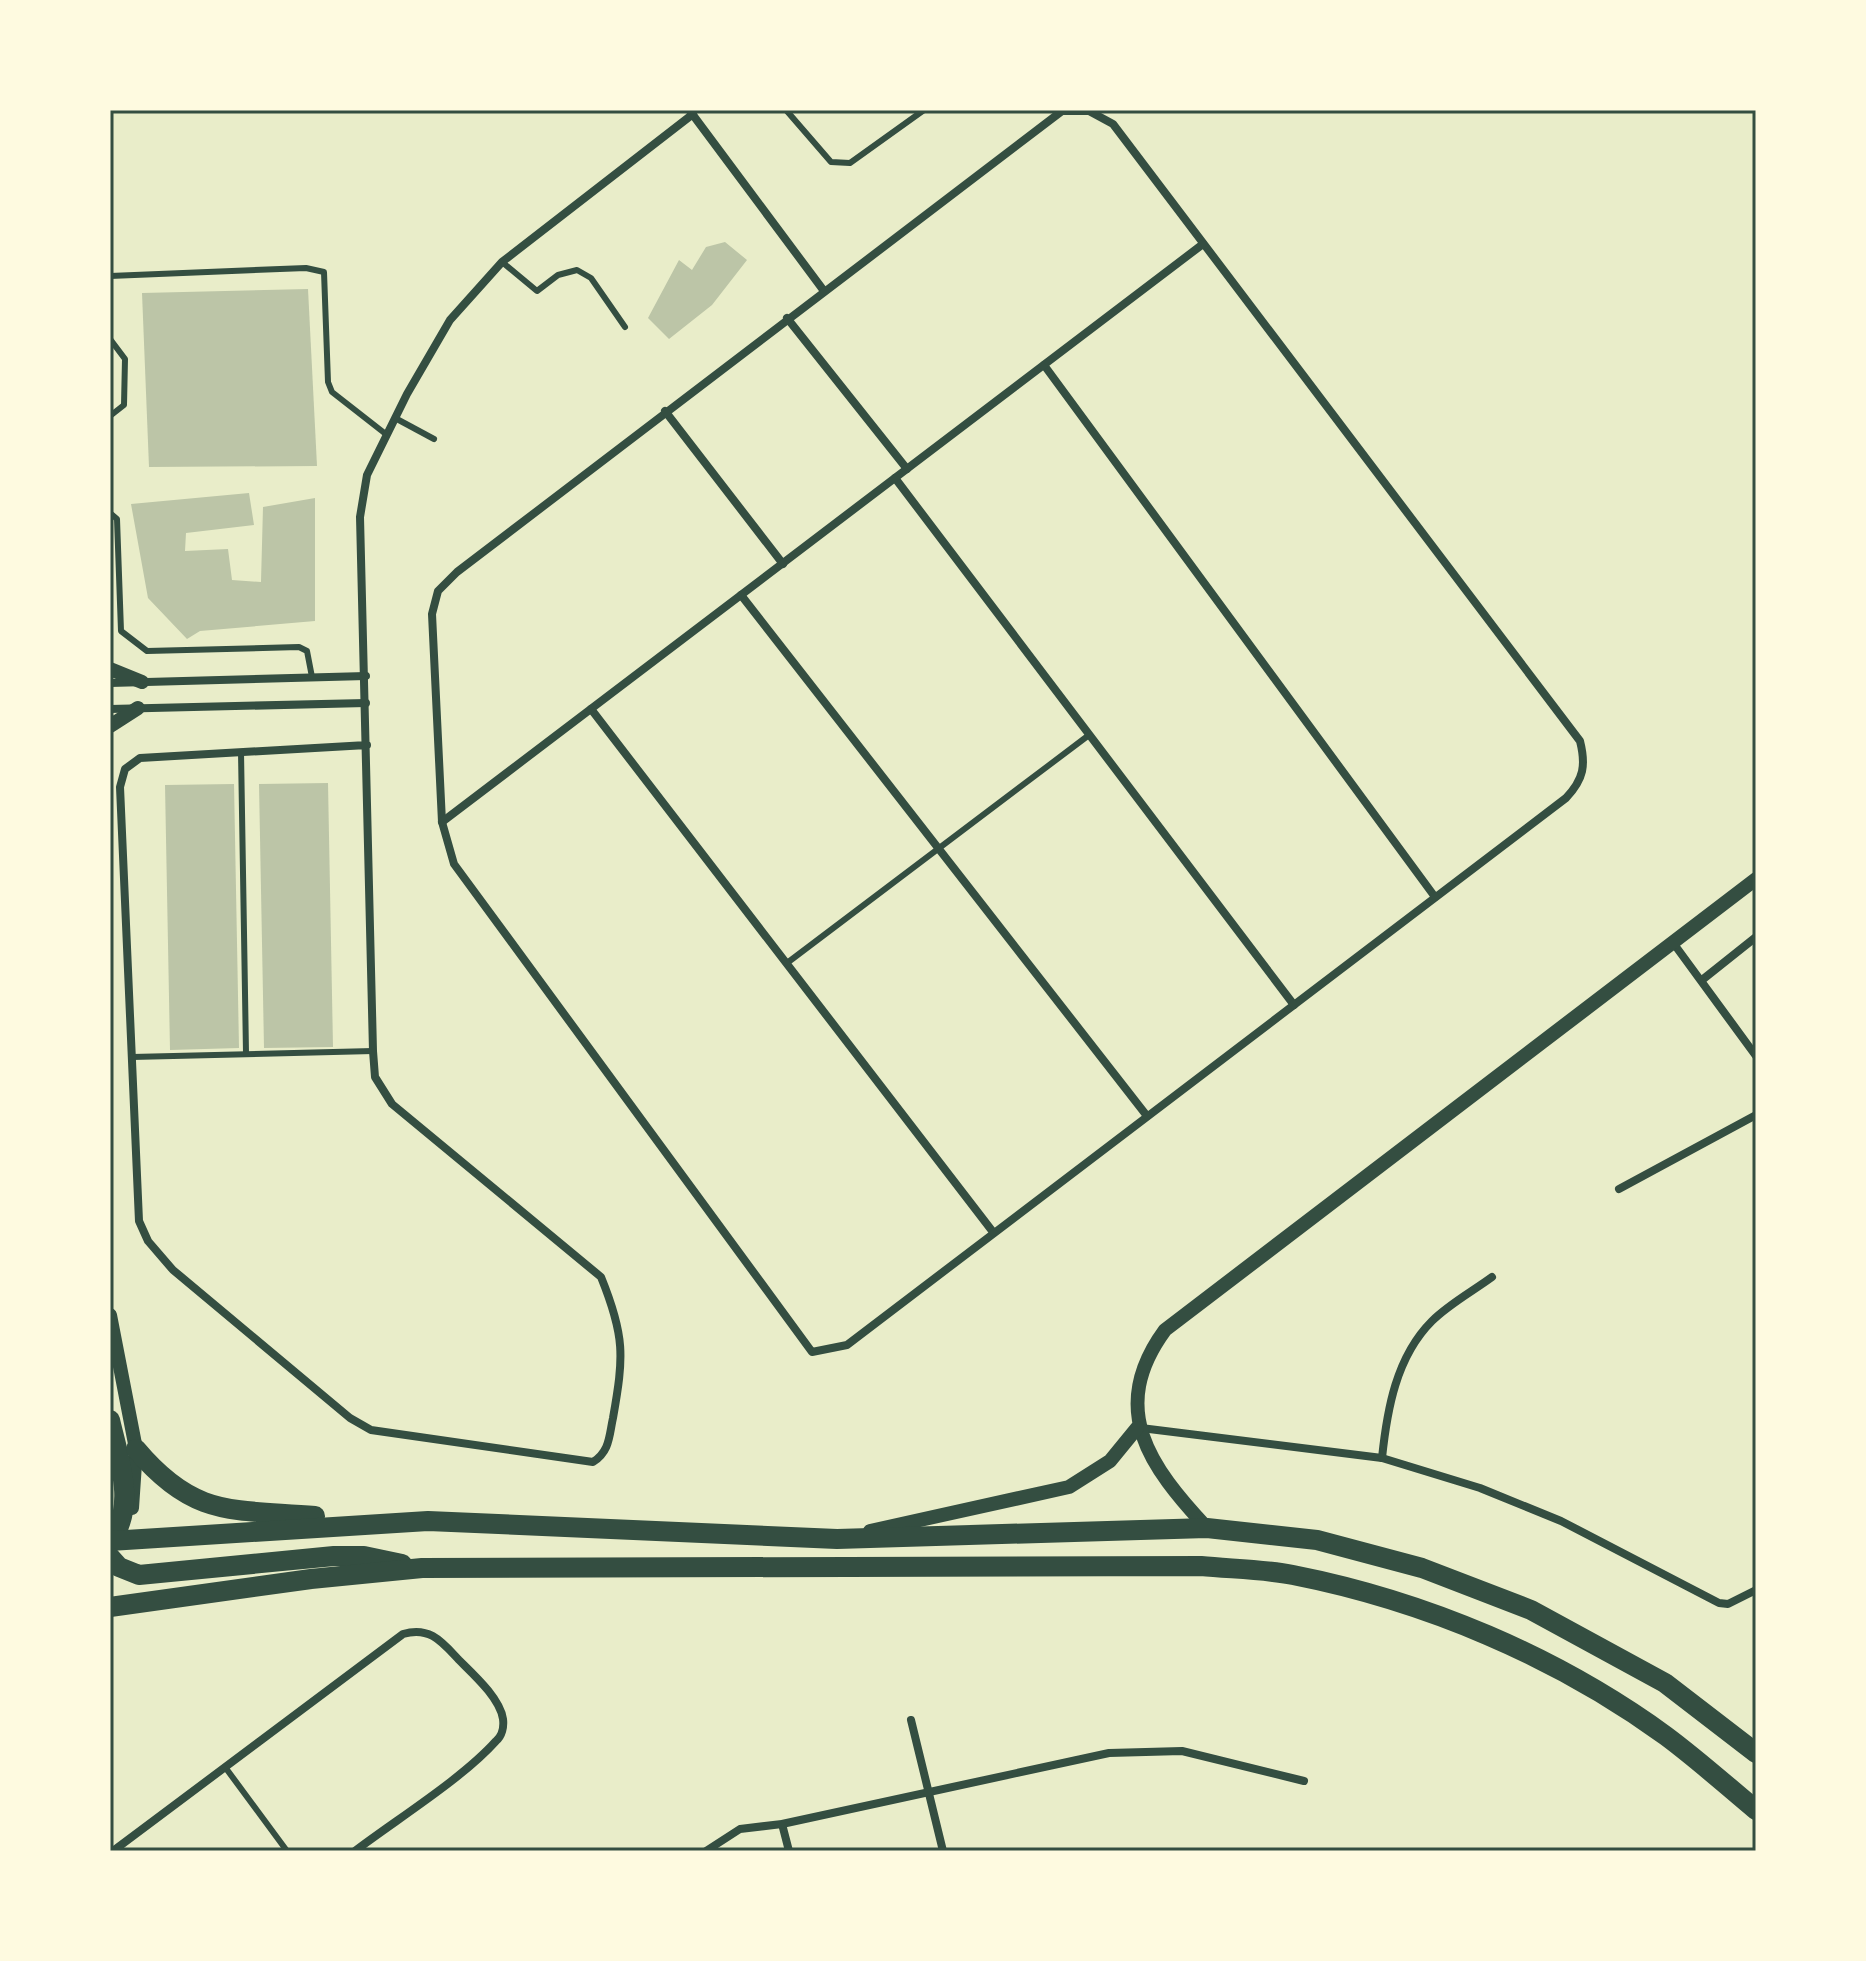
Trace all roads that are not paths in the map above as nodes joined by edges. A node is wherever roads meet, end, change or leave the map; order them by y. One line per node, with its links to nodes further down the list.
1 (786, 110): 2 (lane)
2 (924, 110)
3 (691, 112): 5 (street); 7 (street)
4 (1203, 244): 7 (street); 11 (street); 38 (street)
5 (502, 262): 9 (lane); 14 (street)
6 (110, 276): 15 (lane)
7 (824, 291): 8 (street)
8 (787, 318): 12 (street); 17 (street)
9 (625, 327)
10 (110, 339): 13 (lane)
11 (1044, 365): 17 (street); 38 (street)
12 (665, 411): 20 (street); 35 (street)
13 (110, 416)
14 (395, 418): 15 (street); 16 (lane)
15 (387, 435): 23 (street)
16 (434, 439)
17 (907, 469): 18 (street)
18 (895, 478): 20 (street); 32 (street)
19 (110, 513): 24 (lane)
20 (783, 564): 21 (street)
21 (741, 595): 30 (street); 36 (street)
22 (110, 669): 25 (street)
23 (366, 676): 24 (street); 27 (street)
24 (312, 677): 25 (street)
25 (142, 682): 26 (street)
26 (110, 683)
27 (366, 703): 28 (street); 33 (street)
28 (138, 708): 29 (street); 31 (street)
29 (110, 709)
30 (591, 709): 35 (street); 41 (street)
31 (110, 726)
32 (1089, 735): 36 (lane); 43 (street)
33 (367, 745): 34 (street); 44 (street)
34 (241, 752): 45 (lane); 47 (street)
35 (442, 822): 51 (street)
36 (939, 849): 41 (lane); 49 (street)
37 (1756, 879): 40 (street)
38 (1435, 897): 43 (street)
39 (1756, 937): 42 (street)
40 (1674, 944): 42 (street); 55 (street)
41 (787, 963): 51 (street)
42 (1702, 980): 46 (street)
43 (1294, 1005): 49 (street)
44 (373, 1051): 45 (lane); 47 (street)
45 (246, 1053): 47 (lane)
46 (1756, 1056)
47 (132, 1057)
48 (1756, 1115): 50 (street)
49 (1147, 1116): 51 (street)
50 (1619, 1189)
51 (993, 1232)
52 (1492, 1277): 57 (street)
53 (110, 1315): 56 (street)
54 (110, 1420): 61 (highway)
55 (1137, 1428): 57 (street); 59 (street); 60 (street)
56 (136, 1449): 58 (highway); 61 (street)
57 (1382, 1458): 64 (street)
58 (384, 1521): 60 (highway); 61 (highway)
59 (1207, 1528): 60 (highway); 67 (highway)
60 (837, 1539)
61 (115, 1541): 62 (highway)
62 (113, 1566): 63 (highway)
63 (422, 1568): 65 (highway); 71 (highway)
64 (1756, 1590)
65 (110, 1607)
66 (911, 1720): 70 (street)
67 (1756, 1753)
68 (225, 1767): 73 (street); 74 (lane); 75 (street)
69 (1304, 1781): 70 (street)
70 (928, 1792): 72 (street); 78 (street)
71 (1756, 1810)
72 (782, 1824): 76 (street); 77 (street)
73 (113, 1851)
74 (287, 1851)
75 (355, 1851)
76 (706, 1851)
77 (789, 1851)
78 (943, 1851)

